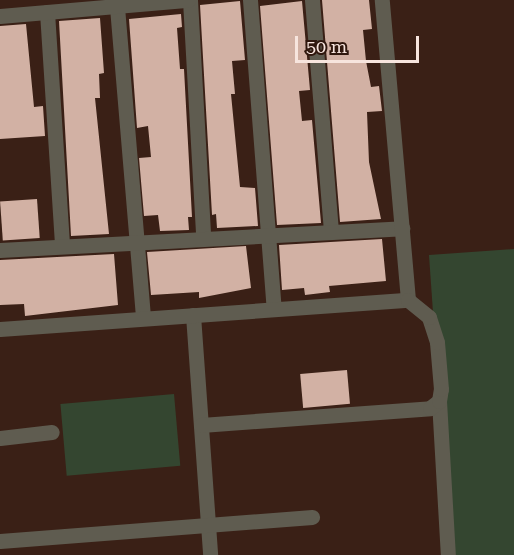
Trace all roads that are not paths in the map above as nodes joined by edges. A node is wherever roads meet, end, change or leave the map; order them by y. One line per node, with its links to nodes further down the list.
1 (189, 0): 5 (street); 11 (street)
2 (250, 0): 10 (street)
3 (312, 0): 9 (street)
4 (382, 0): 8 (street)
5 (117, 7): 6 (street); 12 (street)
6 (47, 12): 7 (street); 13 (street)
7 (0, 15)
8 (402, 228): 9 (street); 15 (street)
9 (331, 230): 10 (street)
10 (269, 234): 11 (street); 16 (street)
11 (203, 235): 12 (street)
12 (137, 240): 13 (street); 18 (street)
13 (62, 245): 14 (street)
14 (0, 250)
15 (408, 300): 16 (street); 20 (street)
16 (274, 309): 17 (street)
17 (193, 315): 18 (street); 21 (street)
18 (143, 318): 19 (street)
19 (0, 329)
20 (439, 401): 21 (street); 28 (street)
21 (201, 425): 25 (street)
22 (52, 432): 23 (street)
23 (0, 438)
24 (312, 517): 25 (street)
25 (208, 525): 26 (street); 27 (street)
26 (0, 541)
27 (210, 555)
28 (448, 555)

